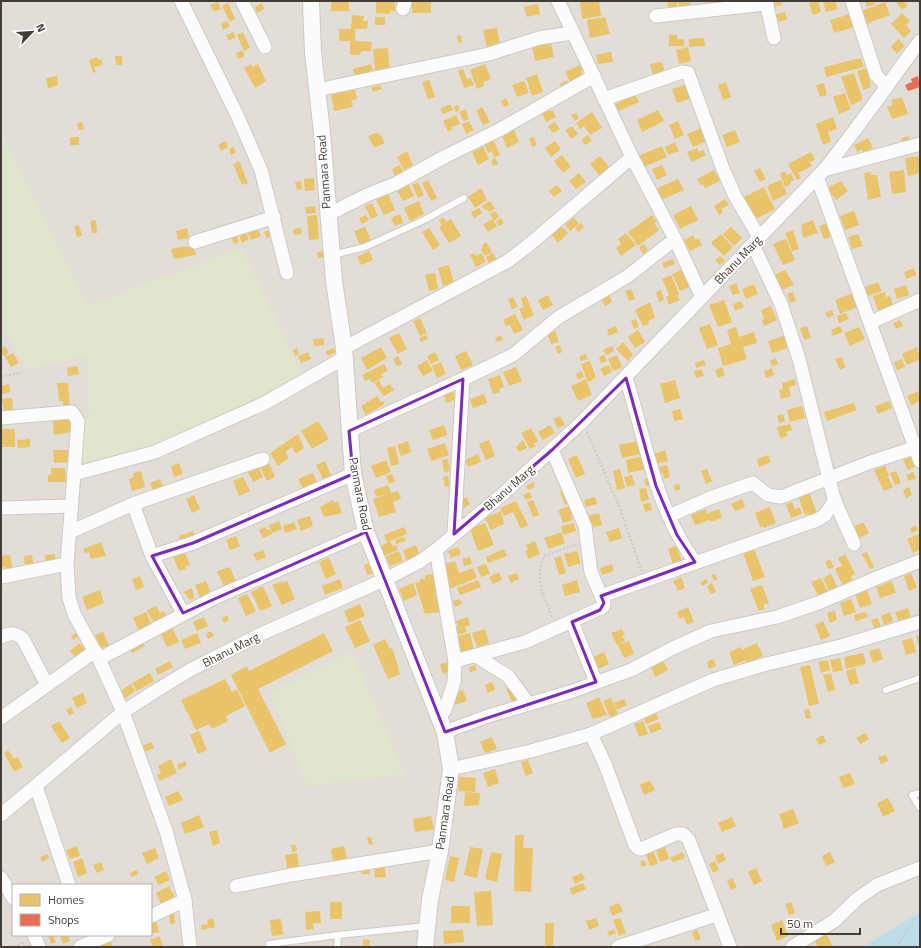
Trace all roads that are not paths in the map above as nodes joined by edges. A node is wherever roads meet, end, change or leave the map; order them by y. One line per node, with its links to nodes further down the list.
1 (182, 1): 21 (street)
2 (242, 1): 11 (street)
3 (311, 1): 14 (street, Panmara Road)
4 (558, 1): 8 (street)
5 (852, 1): 13 (street)
6 (766, 2): 7 (street); 9 (street)
7 (656, 16)
8 (572, 33): 12 (street); 14 (street)
9 (774, 38)
10 (920, 41): 13 (street, Bhanu Marg)
11 (265, 47)
12 (594, 76): 15 (street); 20 (street)
13 (886, 86): 18 (street, Bhanu Marg)
14 (317, 90): 20 (street, Panmara Road)
15 (604, 99): 17 (street); 23 (street)
16 (920, 144): 18 (street)
17 (632, 156): 22 (street); 30 (street)
18 (821, 173): 23 (street, Bhanu Marg); 29 (street)
19 (464, 198): 25 (lane)
20 (328, 215): 25 (street, Panmara Road)
21 (274, 217): 24 (street); 26 (street)
22 (675, 239): 27 (street); 32 (street)
23 (756, 241): 27 (street, Bhanu Marg); 41 (street)
24 (195, 242)
25 (331, 256): 30 (street, Panmara Road)
26 (287, 273)
27 (702, 297): 31 (street, Bhanu Marg)
28 (920, 300): 29 (street)
29 (871, 322): 35 (street)
30 (344, 353): 34 (street, Panmara Road); 39 (street)
31 (626, 378): 36 (street, Bhanu Marg); 46 (street)
32 (463, 379): 34 (street); 49 (street)
33 (1, 418): 39 (street)
34 (349, 430): 40 (street, Panmara Road)
35 (918, 447): 38 (street); 41 (street)
36 (552, 450): 49 (street, Bhanu Marg); 58 (street)
37 (263, 459): 43 (street)
38 (920, 461)
39 (74, 474): 44 (street)
40 (353, 474): 48 (street, Panmara Road); 52 (street)
41 (829, 479): 42 (street); 46 (street)
42 (835, 500): 50 (street); 53 (street)
43 (133, 504): 47 (street); 52 (street)
44 (70, 506): 45 (street); 47 (street)
45 (1, 508)
46 (668, 516): 53 (street)
47 (70, 532): 55 (street)
48 (366, 532): 57 (street, Panmara Road); 59 (street)
49 (454, 534): 51 (street, Bhanu Marg)
50 (854, 544)
51 (436, 550): 57 (street, Bhanu Marg); 65 (street)
52 (152, 556): 59 (street)
53 (695, 562): 58 (street)
54 (920, 562): 67 (street)
55 (67, 564): 56 (street); 63 (street)
56 (1, 577)
57 (386, 578): 71 (street, Bhanu Marg); 72 (street, Panmara Road)
58 (602, 596): 60 (street)
59 (183, 613): 63 (street)
60 (572, 622): 64 (street); 67 (street)
61 (920, 622): 75 (street)
62 (1, 637): 68 (street)
63 (97, 655): 68 (street); 71 (street)
64 (476, 656): 65 (street); 70 (street)
65 (455, 661): 72 (street)
66 (920, 678): 69 (lane)
67 (596, 682): 70 (street)
68 (47, 685): 73 (street)
69 (886, 690)
70 (528, 703): 74 (street)
71 (123, 712): 77 (street, Bhanu Marg); 87 (street)
72 (439, 716): 74 (street, Panmara Road)
73 (1, 718)
74 (445, 732): 76 (street, Panmara Road)
75 (591, 734): 76 (street); 88 (street)
76 (451, 769): 81 (street, Panmara Road)
77 (36, 786): 80 (street, Bhanu Marg); 84 (street)
78 (920, 792): 79 (lane)
79 (920, 808)
80 (1, 816)
81 (440, 851): 85 (street); 90 (street, Panmara Road)
82 (920, 868): 102 (street)
83 (1, 878): 86 (street)
84 (69, 884)
85 (236, 886)
86 (12, 896)
87 (185, 900): 89 (street); 97 (street)
88 (716, 915): 100 (street); 101 (street)
89 (152, 916)
90 (426, 926): 91 (lane); 99 (street, Panmara Road)
91 (338, 935): 94 (lane); 98 (lane)
92 (34, 936): 95 (street)
93 (106, 936): 96 (street)
94 (269, 944)
95 (39, 947)
96 (80, 947)
97 (189, 947)
98 (337, 947)
99 (425, 947)
100 (618, 947)
101 (730, 947)
102 (792, 947)

